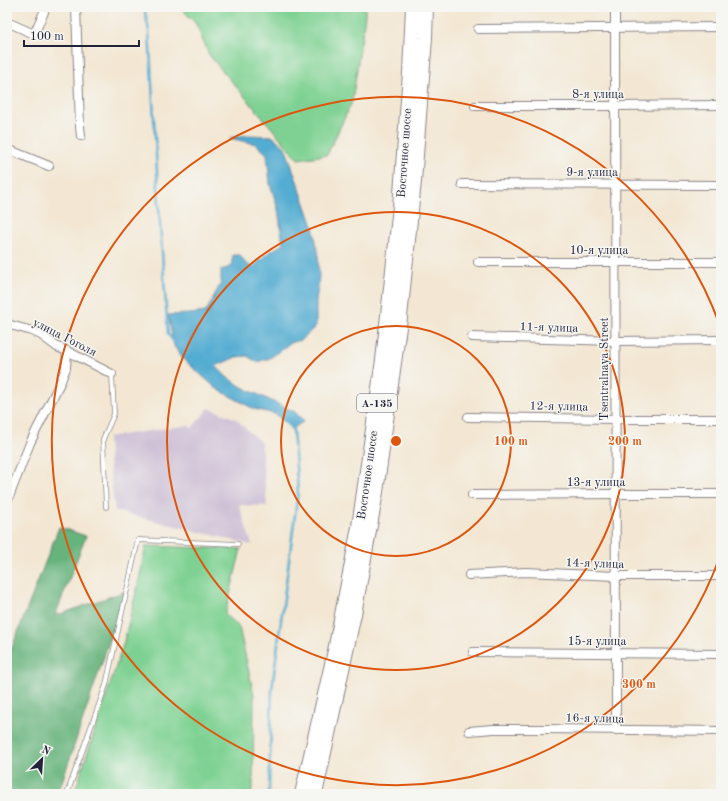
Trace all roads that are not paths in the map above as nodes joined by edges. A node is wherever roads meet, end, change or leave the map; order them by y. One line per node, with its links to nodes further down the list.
1 (45, 7): 6 (street)
2 (76, 7): 13 (street)
3 (413, 7): 47 (highway, Восточное шоссе / А-135)
4 (426, 7): 48 (highway, Восточное шоссе / А-135)
5 (615, 7): 8 (street, Tsentralnaya Street)
6 (7, 22)
7 (721, 27): 8 (street)
8 (615, 28): 9 (street); 12 (street, Tsentralnaya Street)
9 (478, 29)
10 (721, 105): 12 (street, 8-я улица)
11 (475, 106): 12 (street, 8-я улица)
12 (615, 106): 17 (street, Tsentralnaya Street)
13 (81, 136)
14 (7, 149): 15 (street)
15 (49, 166)
16 (462, 184): 17 (street, 9-я улица)
17 (615, 184): 18 (street, 9-я улица); 20 (street, Tsentralnaya Street)
18 (721, 185)
19 (478, 262): 20 (street, 10-я улица)
20 (615, 262): 21 (street, 10-я улица); 25 (street, Tsentralnaya Street)
21 (721, 262)
22 (7, 324): 26 (street, улица Гоголя)
23 (472, 337): 25 (street, 11-я улица)
24 (721, 340): 25 (street, 11-я улица)
25 (616, 341): 29 (street, Tsentralnaya Street)
26 (67, 351): 27 (street, улица Гоголя); 34 (street)
27 (112, 374): 35 (lane)
28 (468, 417): 29 (street, 12-я улица)
29 (616, 419): 30 (street, 12-я улица); 31 (street, Tsentralnaya Street)
30 (721, 419)
31 (615, 494): 32 (street, 13-я улица); 33 (street, 13-я улица); 38 (street, Tsentralnaya Street)
32 (721, 494)
33 (472, 495)
34 (7, 502)
35 (106, 507)
36 (238, 544): 46 (lane)
37 (469, 575): 38 (street, 14-я улица)
38 (616, 576): 39 (street, 14-я улица); 41 (street, Tsentralnaya Street)
39 (721, 576)
40 (473, 652): 41 (street, 15-я улица)
41 (616, 653): 42 (street, 15-я улица); 43 (street, Tsentralnaya Street)
42 (721, 654)
43 (616, 730): 44 (street, 16-я улица); 45 (street, 16-я улица)
44 (469, 731)
45 (721, 731)
46 (67, 794)
47 (302, 794)
48 (315, 794)

